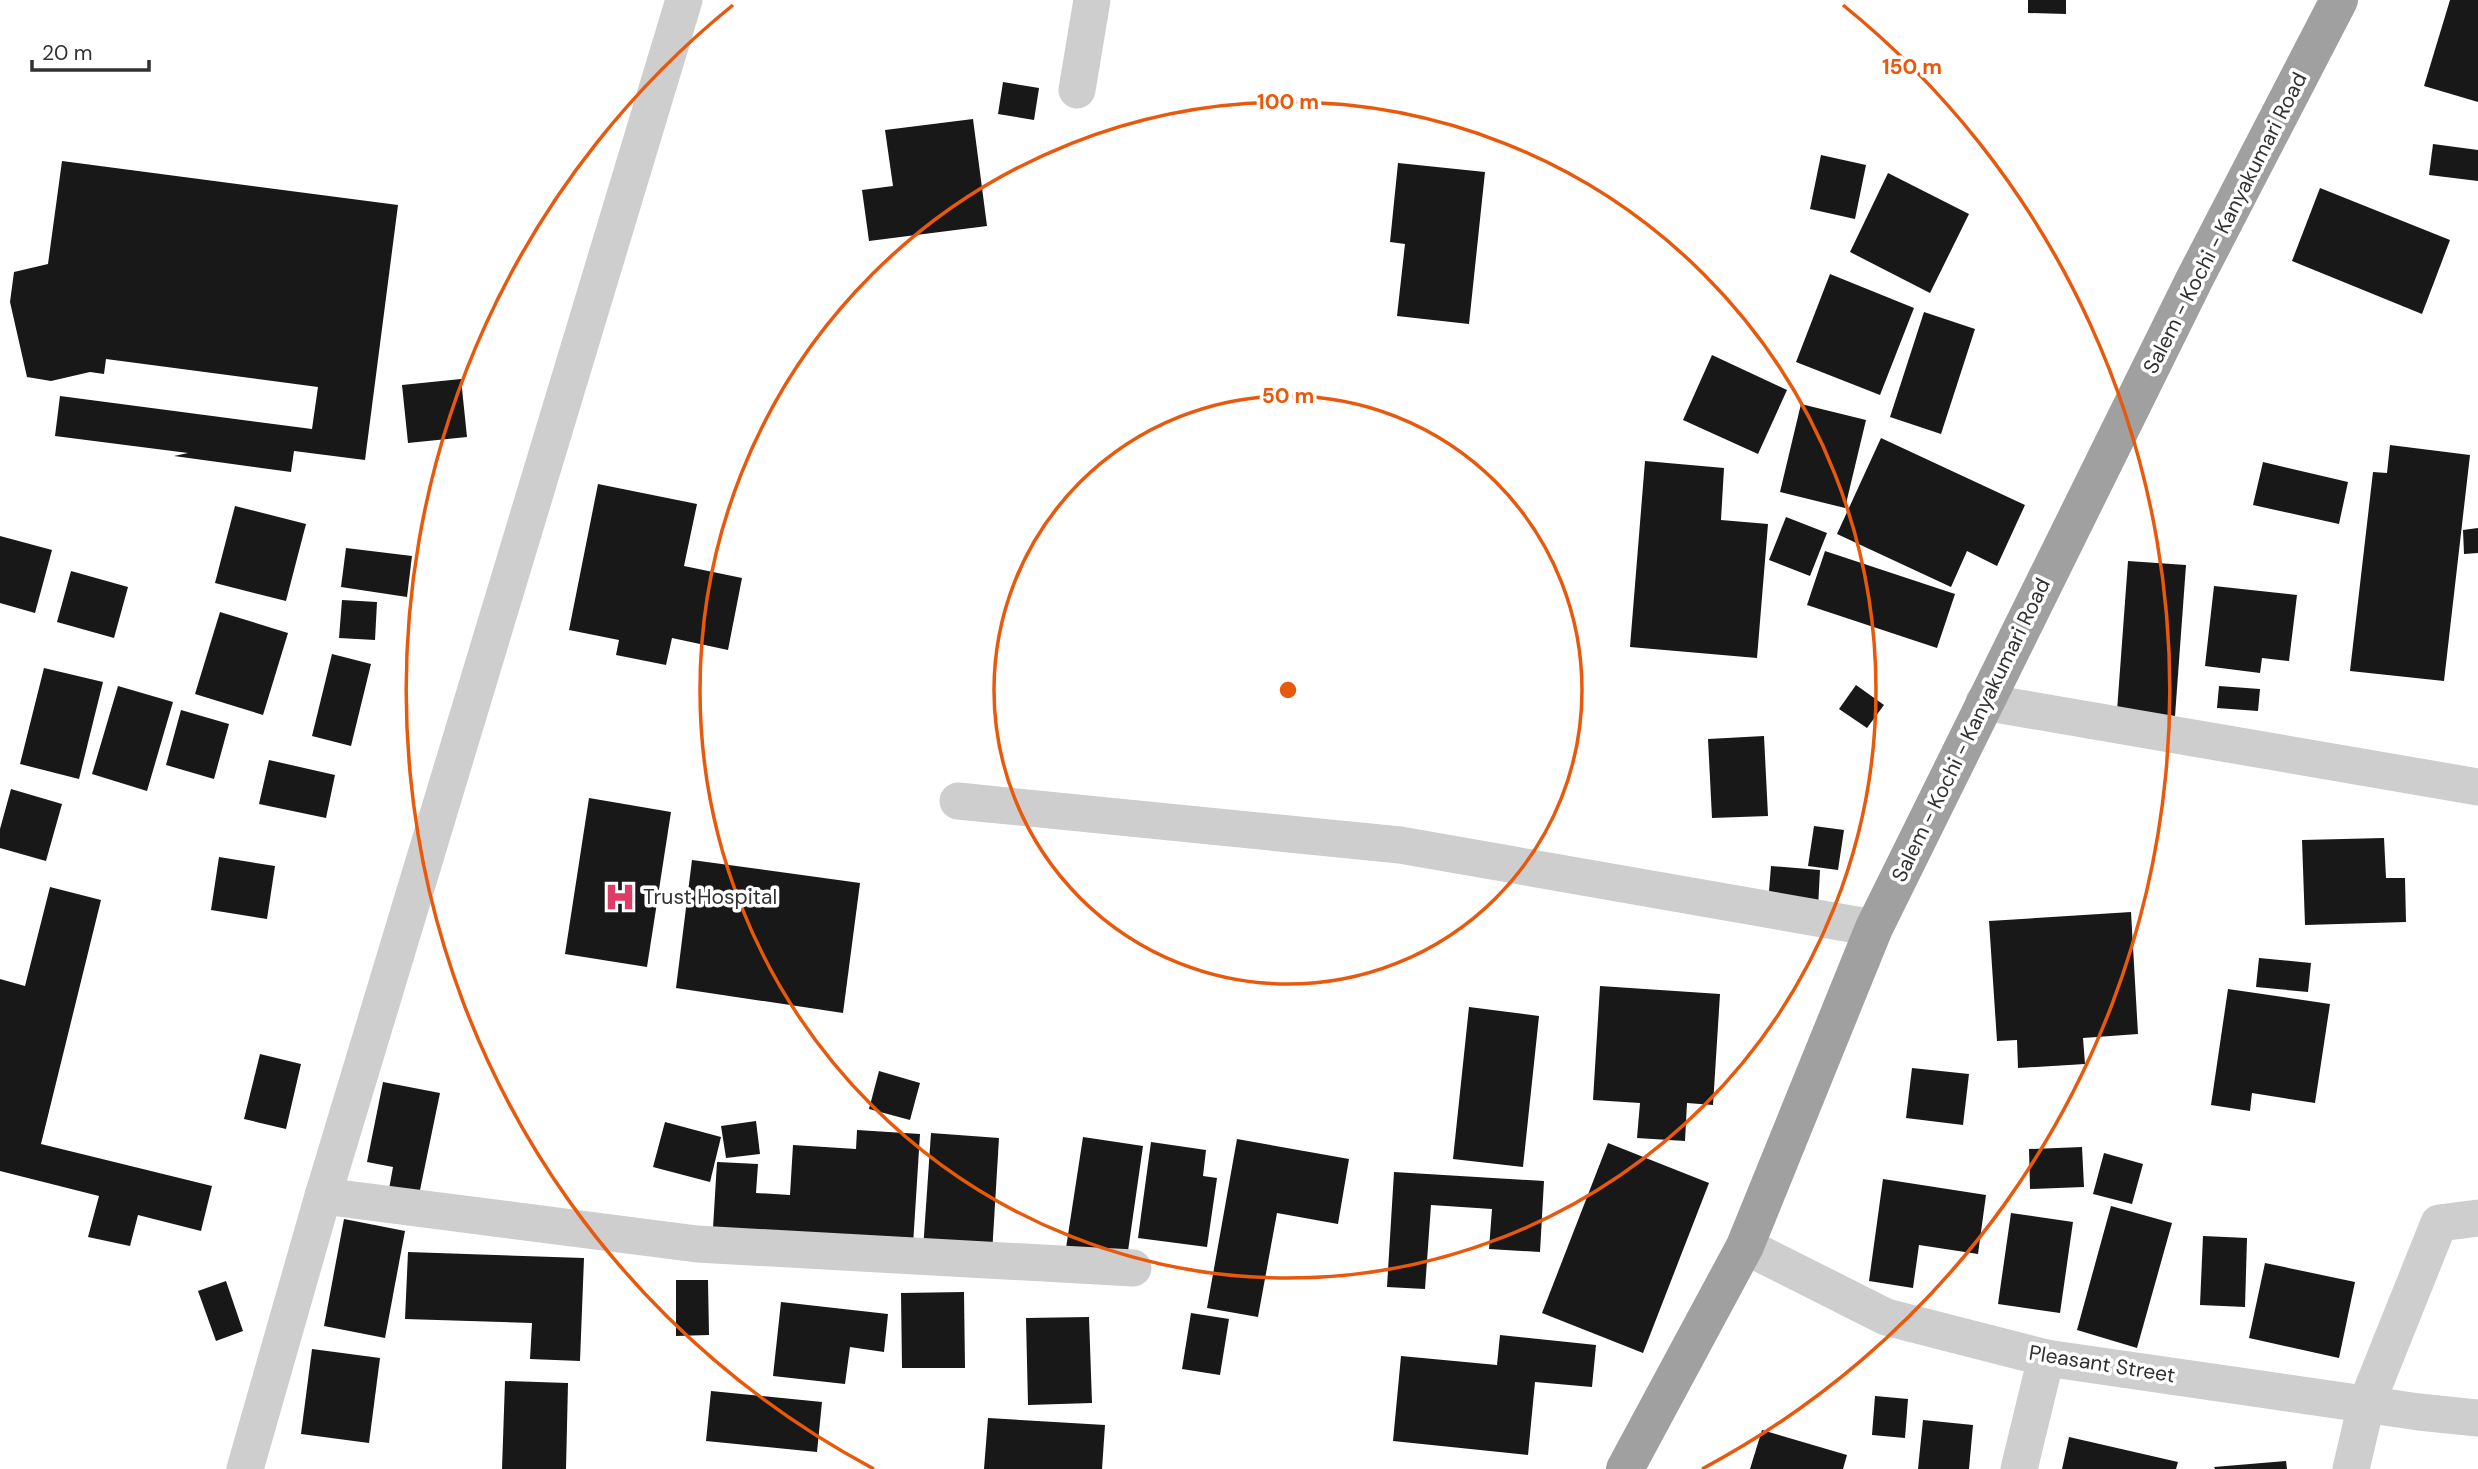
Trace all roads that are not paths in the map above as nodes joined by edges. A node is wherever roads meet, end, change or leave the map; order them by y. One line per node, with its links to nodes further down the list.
1 (684, 0): 9 (street)
2 (1092, 0): 4 (street)
3 (2339, 0): 5 (highway, Salem - Kochi - Kanyakumari Road)
4 (1077, 90)
5 (1984, 702): 6 (street); 8 (highway, Salem - Kochi - Kanyakumari Road)
6 (2478, 787)
7 (958, 801): 8 (street)
8 (1874, 928): 11 (highway, Salem - Kochi - Kanyakumari Road)
9 (323, 1196): 12 (street); 16 (street)
10 (2478, 1218): 14 (street)
11 (1745, 1246): 13 (street, Pleasant Street); 17 (highway, Salem - Kochi - Kanyakumari Road)
12 (1133, 1268)
13 (2046, 1358): 14 (street, Pleasant Street); 18 (street)
14 (2366, 1405): 15 (street, Pleasant Street); 19 (street)
15 (2478, 1418)
16 (245, 1469)
17 (1625, 1469)
18 (2019, 1469)
19 (2351, 1469)

